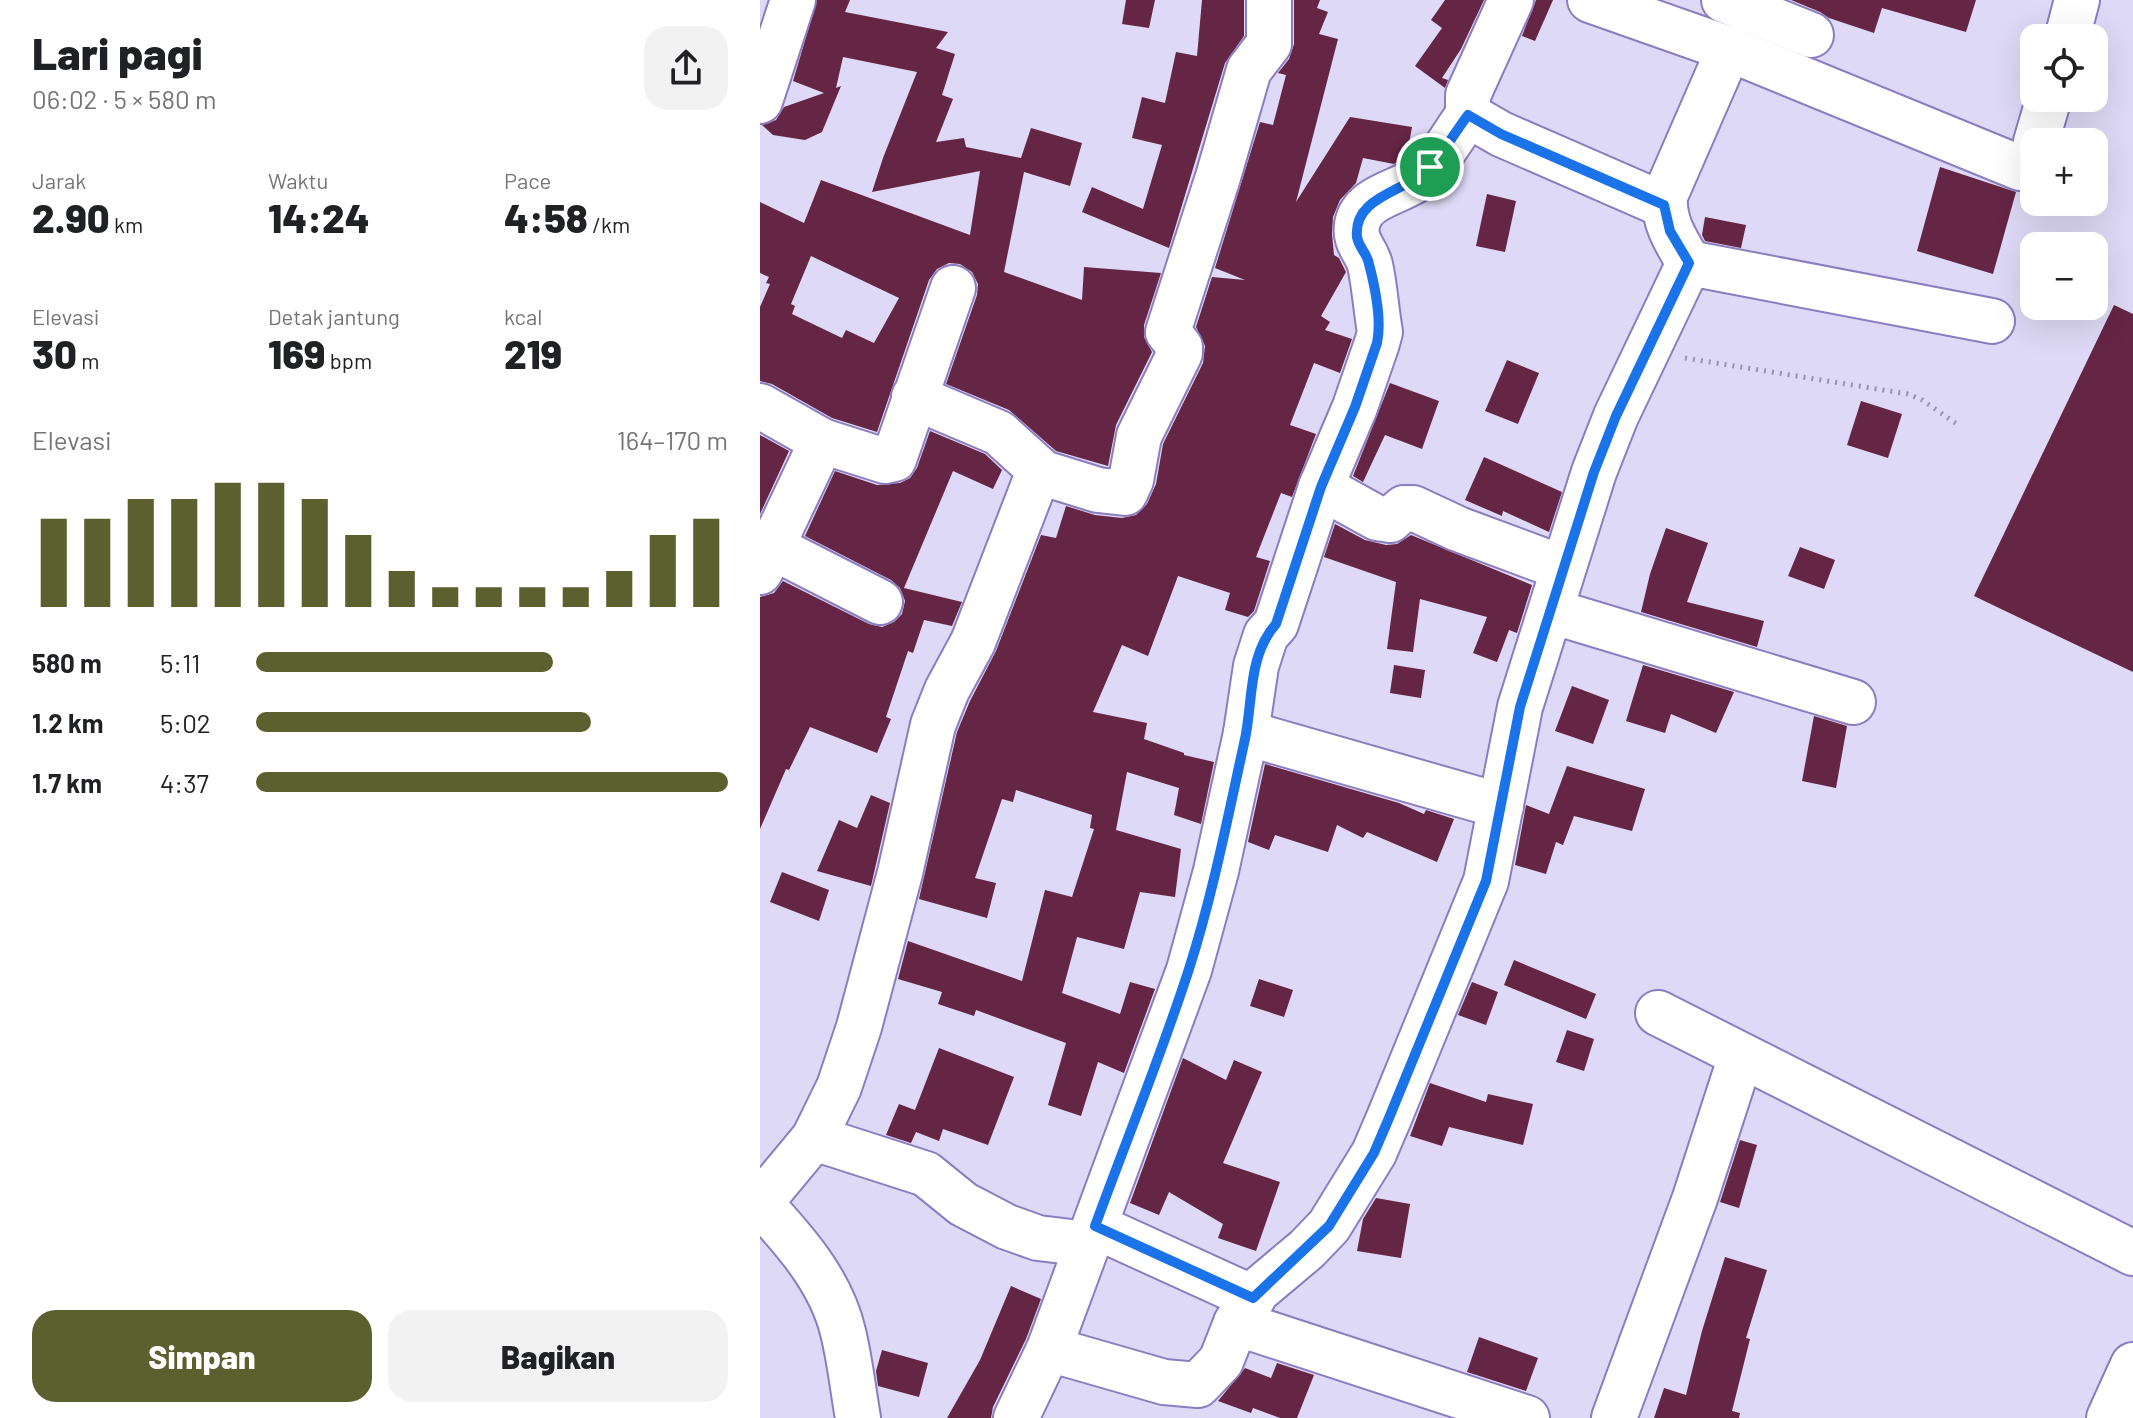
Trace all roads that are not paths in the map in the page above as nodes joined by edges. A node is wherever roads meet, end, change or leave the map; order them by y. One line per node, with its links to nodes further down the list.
1 (793, 0): 11 (street)
2 (1269, 0): 21 (street)
3 (1511, 0): 12 (street)
4 (1590, 0): 9 (street)
5 (1724, 0): 7 (street)
6 (2077, 0): 8 (street)
7 (1818, 18): 10 (street)
8 (2071, 24)
9 (1729, 49): 10 (street); 14 (street)
10 (1795, 79): 13 (street)
11 (760, 101)
12 (1468, 115): 14 (street); 22 (street)
13 (2020, 168)
14 (1664, 205): 15 (street)
15 (1689, 263): 17 (street); 24 (street)
16 (953, 288): 18 (street)
17 (1992, 321)
18 (914, 397): 20 (street); 21 (street)
19 (760, 406): 20 (street)
20 (822, 441): 23 (street)
21 (1039, 471): 32 (street)
22 (1321, 487): 24 (street); 28 (street)
23 (766, 560): 25 (street)
24 (1563, 568): 26 (street)
25 (880, 602)
26 (1551, 611): 27 (street); 29 (street)
27 (1853, 702)
28 (1246, 733): 29 (street); 34 (street)
29 (1501, 806): 36 (street)
30 (1658, 1013): 31 (street)
31 (1741, 1056): 35 (street); 42 (street)
32 (814, 1138): 33 (street); 34 (street)
33 (760, 1203): 39 (street)
34 (1092, 1235): 36 (street); 37 (street)
35 (2133, 1253)
36 (1245, 1310): 37 (street); 41 (street)
37 (1049, 1349): 40 (street)
38 (2133, 1365): 43 (street)
39 (858, 1418)
40 (1016, 1418)
41 (1527, 1418)
42 (1614, 1418)
43 (2109, 1418)

